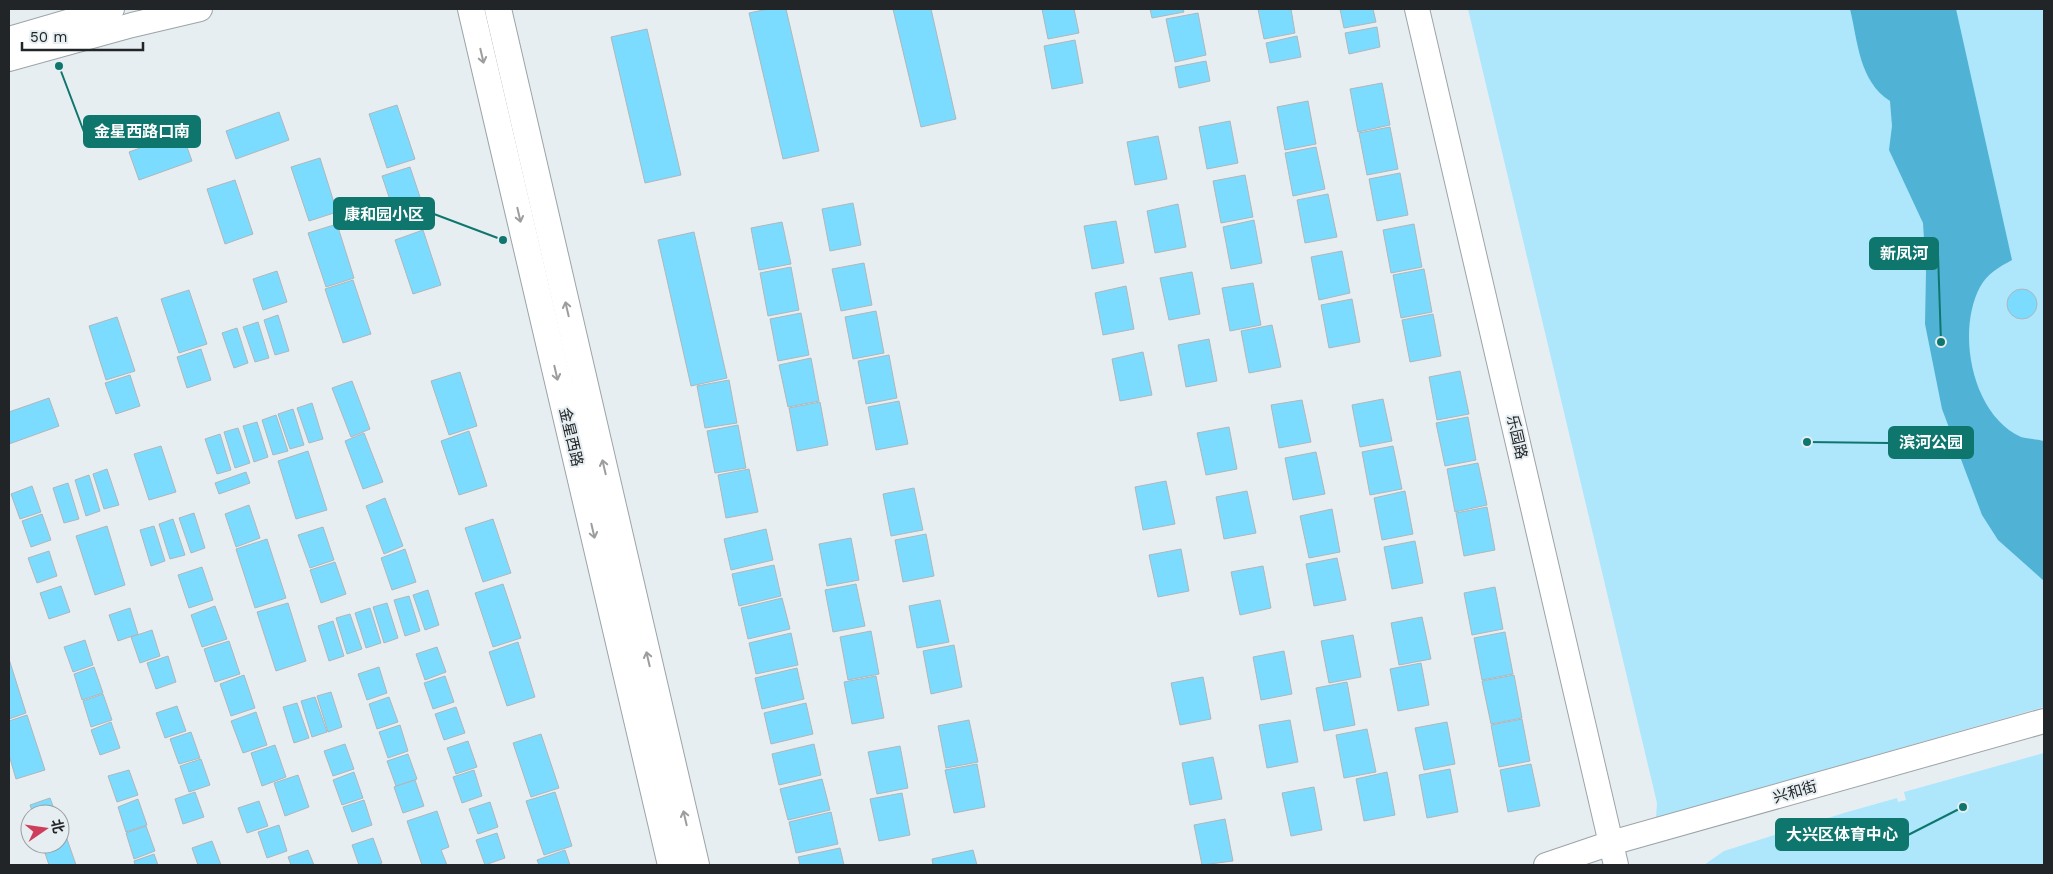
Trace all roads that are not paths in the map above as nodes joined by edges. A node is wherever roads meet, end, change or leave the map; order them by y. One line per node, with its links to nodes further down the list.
1 (112, 9): 6 (street)
2 (200, 9): 7 (street)
3 (471, 9): 10 (main road, 金星西路, one-way to 10)
4 (498, 9): 11 (main road, 金星西路, one-way to 4)
5 (1417, 9): 9 (street, 乐园路)
6 (9, 39)
7 (9, 60)
8 (2044, 722): 9 (street, 兴和街)
9 (1614, 854): 12 (street, 兴和街)
10 (671, 865)
11 (696, 865)
12 (1546, 865)

